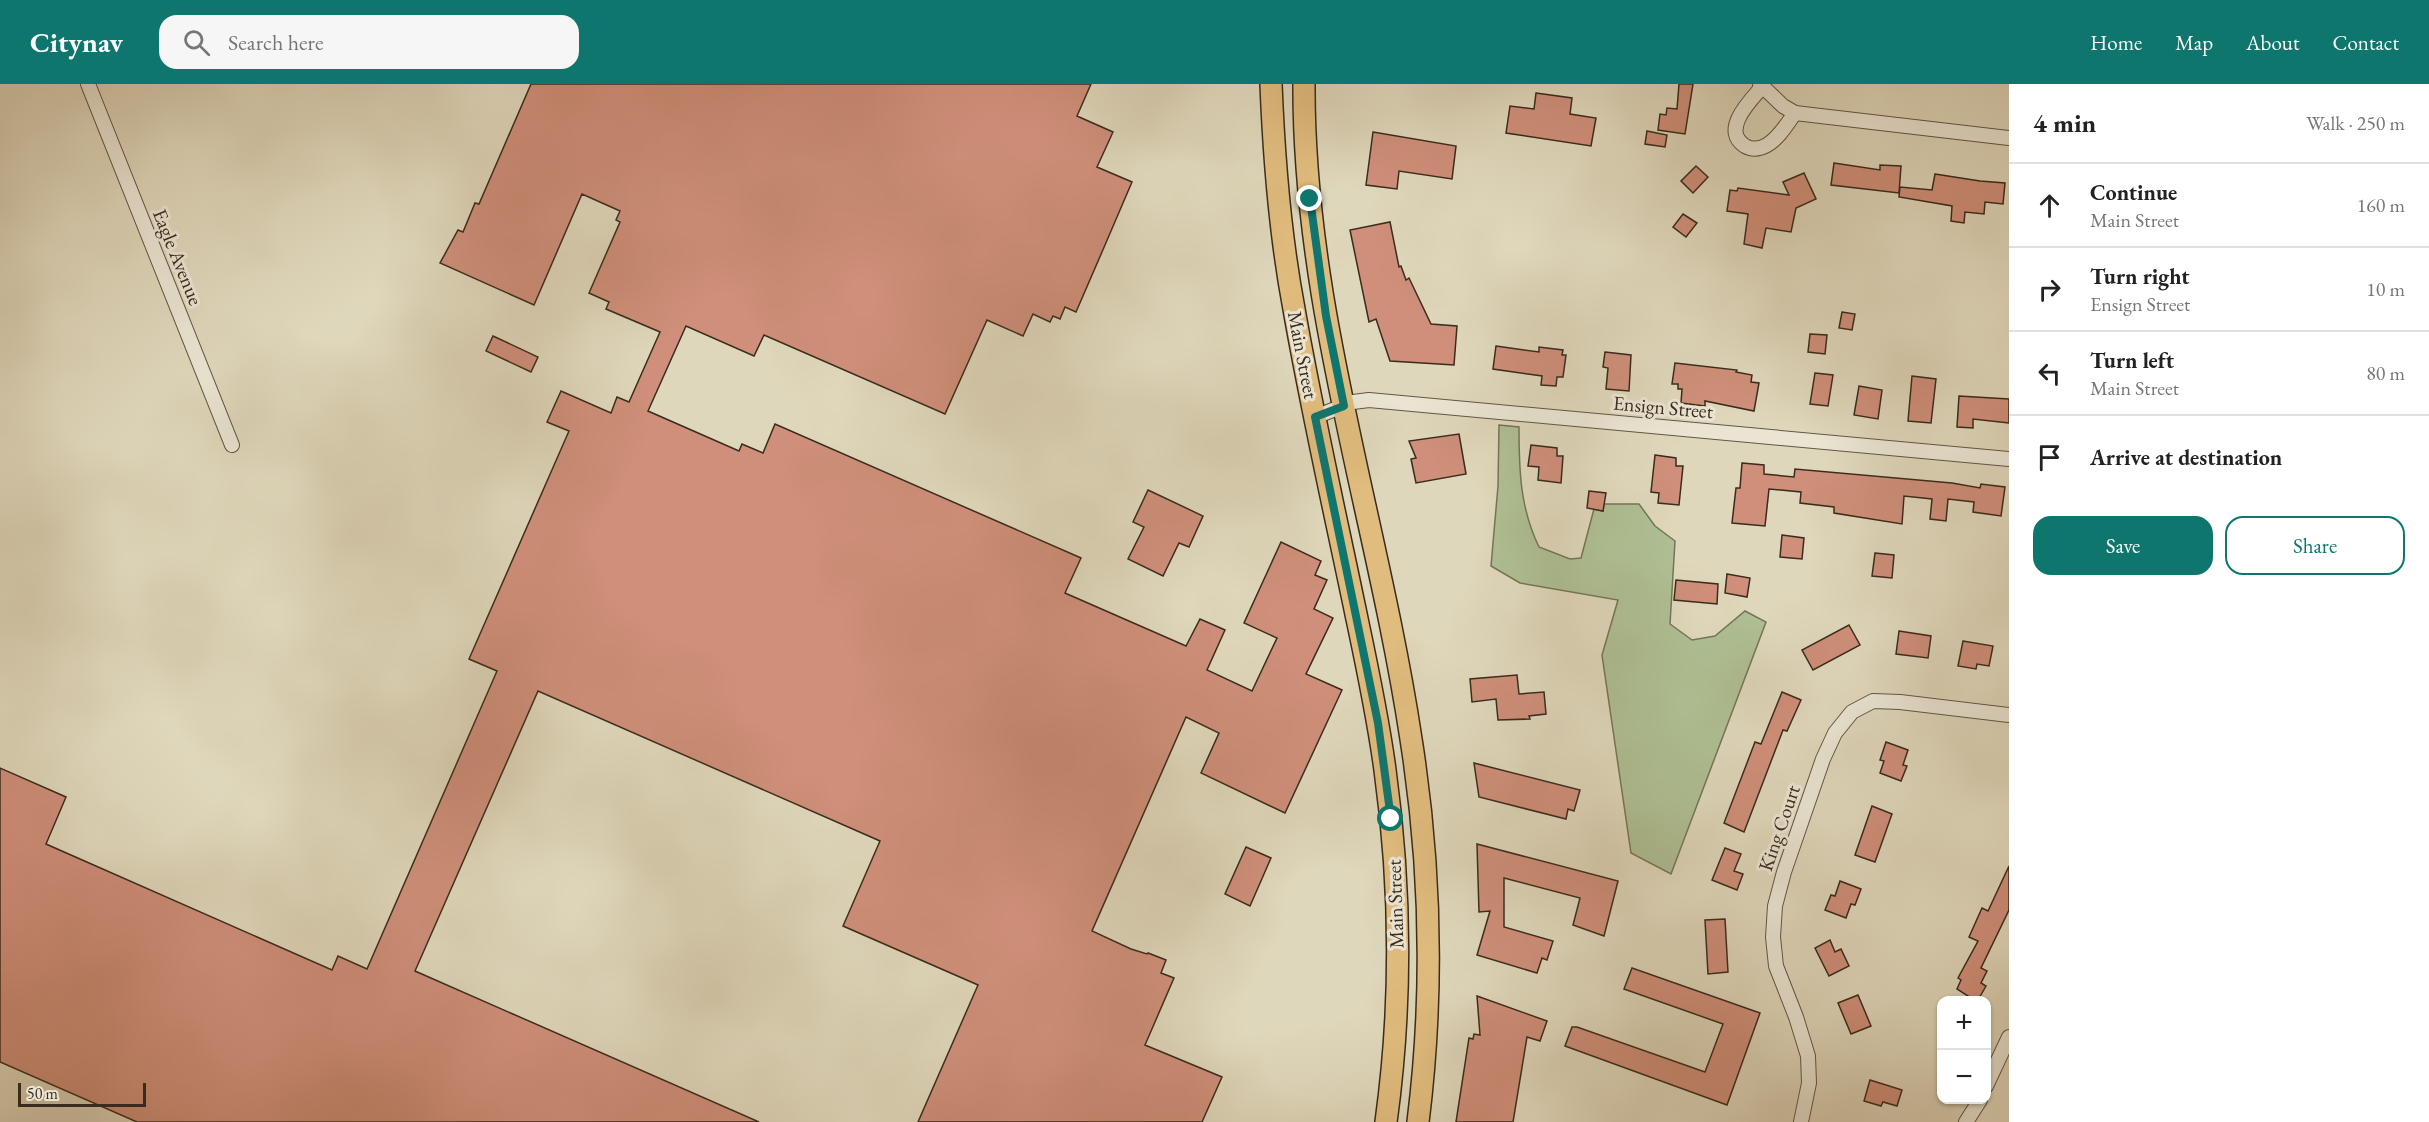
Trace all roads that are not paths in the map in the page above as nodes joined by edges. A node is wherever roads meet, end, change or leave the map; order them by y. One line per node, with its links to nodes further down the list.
1 (88, 84): 11 (street, Eagle Avenue)
2 (1271, 84): 8 (main road, Main Street)
3 (1304, 84): 7 (main road, Main Street)
4 (1761, 86): 5 (street); 5 (street)
5 (1795, 113): 6 (street)
6 (2009, 138)
7 (1309, 193): 8 (main road); 9 (main road, Main Street)
8 (1278, 196): 10 (main road, Main Street)
9 (1344, 406): 10 (street, Ensign Street); 12 (street, Ensign Street); 19 (main road, Main Street)
10 (1315, 417): 18 (main road, Main Street)
11 (232, 445)
12 (2009, 459)
13 (2009, 715): 17 (street, King Court)
14 (2009, 1037): 15 (street)
15 (1991, 1075)
16 (1977, 1104): 20 (street)
17 (1803, 1121)
18 (1386, 1122)
19 (1418, 1122)
20 (1966, 1122)

